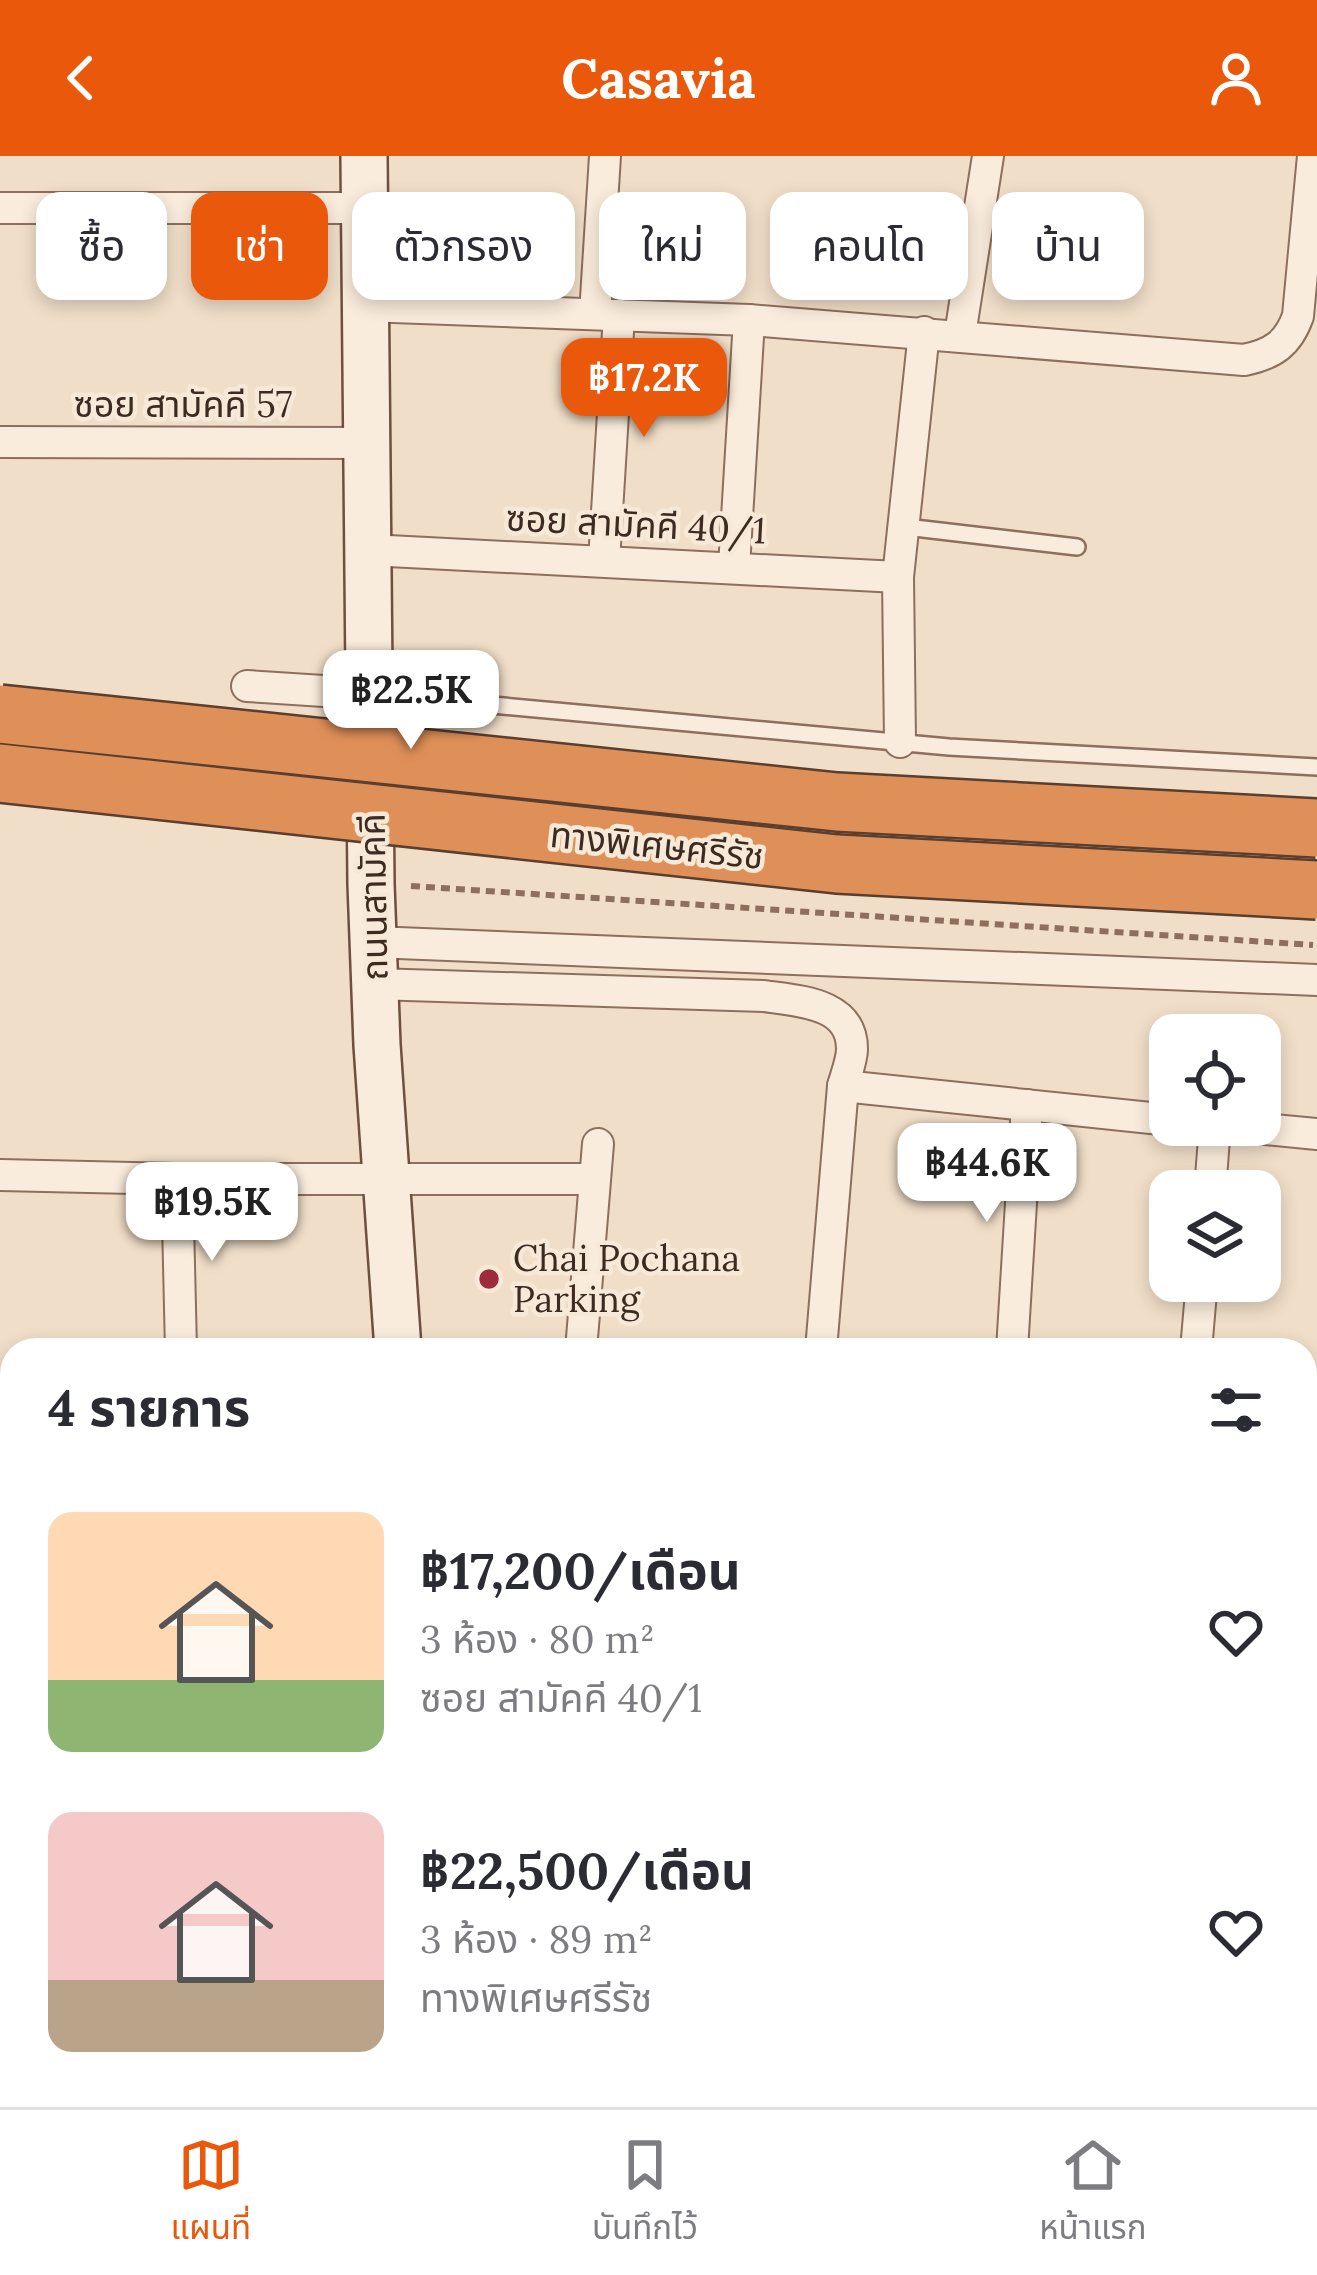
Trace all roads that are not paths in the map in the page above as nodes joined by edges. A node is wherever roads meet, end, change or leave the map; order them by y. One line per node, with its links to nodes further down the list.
1 (364, 156): 5 (main road, ถนนสามัคคี)
2 (605, 156): 10 (street)
3 (988, 156): 13 (street)
4 (1313, 156): 13 (street)
5 (364, 192)
6 (0, 208): 7 (street)
7 (352, 208)
8 (365, 300): 9 (main road, ถนนสามัคคี)
9 (365, 306): 10 (street); 15 (main road, ถนนสามัคคี)
10 (607, 315): 11 (street); 19 (street)
11 (749, 320): 12 (street); 20 (street)
12 (924, 332): 13 (street); 16 (street)
13 (960, 334)
14 (0, 442): 15 (street, ซอย สามัคคี 57)
15 (367, 443): 18 (main road, ถนนสามัคคี)
16 (906, 527): 17 (lane); 21 (street)
17 (1077, 548)
18 (369, 550): 19 (street, ซอย สามัคคี 40/1); 23 (main road, ถนนสามัคคี)
19 (604, 561): 20 (street, ซอย สามัคคี 40/1)
20 (734, 567): 21 (street, ซอย สามัคคี 40/1)
21 (898, 577): 25 (street)
22 (247, 686): 23 (street)
23 (370, 694): 25 (lane); 30 (main road, ถนนสามัคคี)
24 (0, 714): 28 (highway, ทางพิเศษศรีรัช, bridge)
25 (900, 742): 26 (lane)
26 (1317, 766)
27 (0, 773): 29 (highway, ทางพิเศษศรีรัช, bridge)
28 (1317, 828)
29 (1317, 890)
30 (374, 963): 31 (street); 32 (street); 41 (main road, ถนนสามัคคี)
31 (1317, 980)
32 (843, 1086): 33 (street); 46 (street)
33 (1027, 1105): 34 (street); 47 (street)
34 (1149, 1118)
35 (1281, 1131): 36 (street)
36 (1317, 1134)
37 (598, 1144): 40 (street)
38 (0, 1175): 39 (street)
39 (177, 1179): 41 (street); 43 (street)
40 (593, 1179): 41 (street); 45 (street)
41 (387, 1180): 44 (main road, ถนนสามัคคี)
42 (1200, 1302): 48 (street)
43 (181, 1338)
44 (397, 1338)
45 (582, 1338)
46 (822, 1338)
47 (1013, 1338)
48 (1197, 1338)

